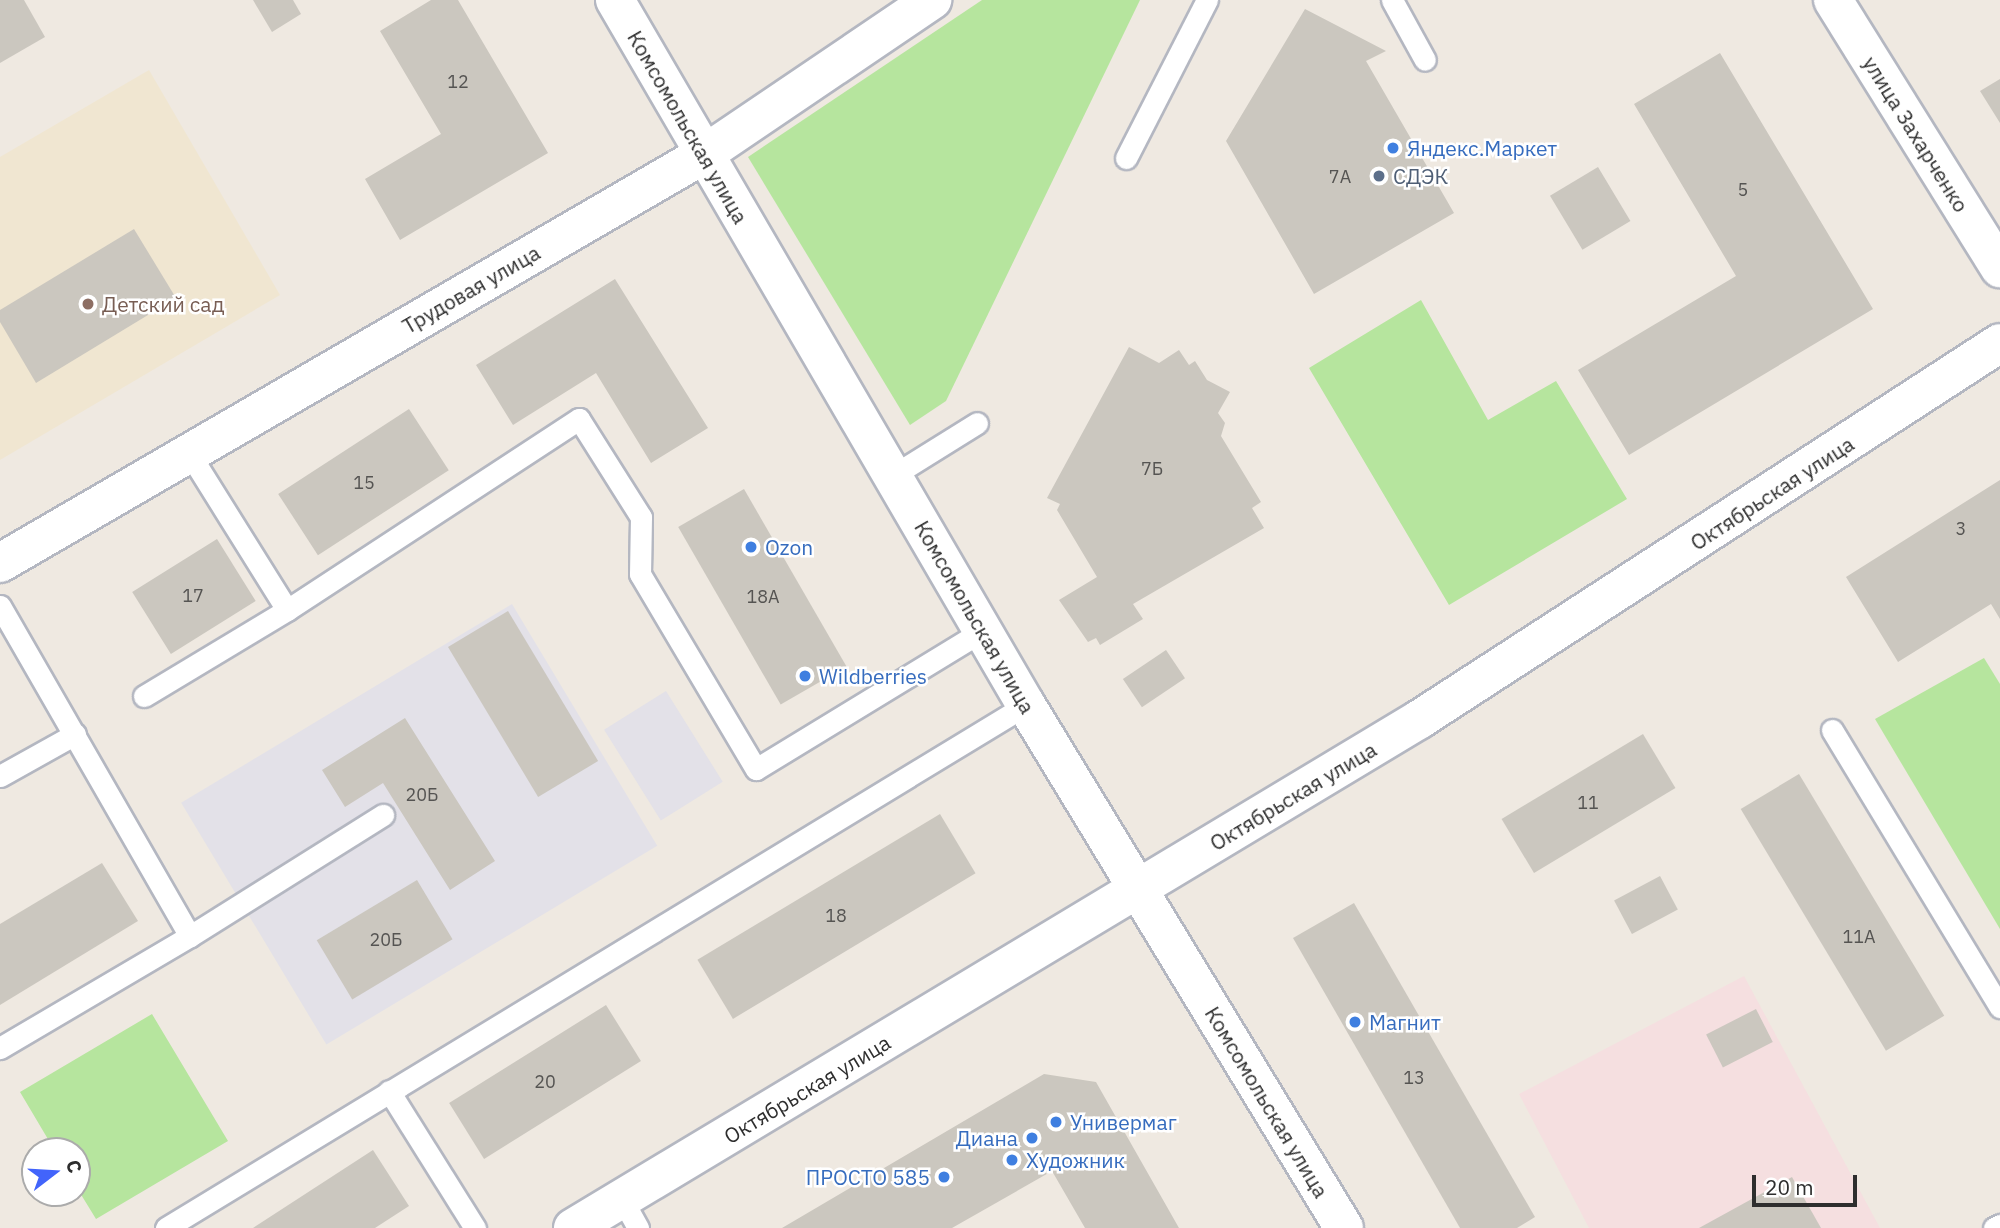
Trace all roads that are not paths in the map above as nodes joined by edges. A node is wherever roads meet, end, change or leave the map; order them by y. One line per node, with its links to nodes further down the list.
1 (615, 0): 7 (street, Комсомольская улица)
2 (932, 0): 7 (street, Трудовая улица)
3 (1207, 0): 8 (lane)
4 (1392, 0): 6 (lane)
5 (1833, 0): 9 (street, улица Захарченко)
6 (1425, 60)
7 (703, 155): 12 (street, Трудовая улица); 13 (street, Комсомольская улица)
8 (1126, 158)
9 (2000, 268)
10 (2000, 343): 24 (street, Октябрьская улица)
11 (977, 423): 13 (lane)
12 (189, 453): 14 (street, Трудовая улица); 16 (lane)
13 (892, 476): 17 (street, Комсомольская улица)
14 (0, 563)
15 (0, 606): 21 (lane)
16 (287, 610): 17 (lane); 18 (lane)
17 (982, 631): 19 (street, Комсомольская улица)
18 (144, 696)
19 (1026, 705): 24 (street, Комсомольская улица); 28 (lane)
20 (1832, 730): 26 (lane)
21 (75, 734): 22 (lane); 25 (lane)
22 (0, 776)
23 (383, 815): 25 (lane)
24 (1140, 890): 29 (street, Октябрьская улица); 34 (street, Комсомольская улица)
25 (190, 936): 27 (lane)
26 (2000, 1007)
27 (0, 1048)
28 (388, 1091): 31 (lane); 32 (lane)
29 (630, 1214): 33 (street, Октябрьская улица)
30 (2000, 1225): 35 (lane)
31 (166, 1228)
32 (475, 1228)
33 (573, 1228)
34 (1344, 1228)
35 (1994, 1228)

